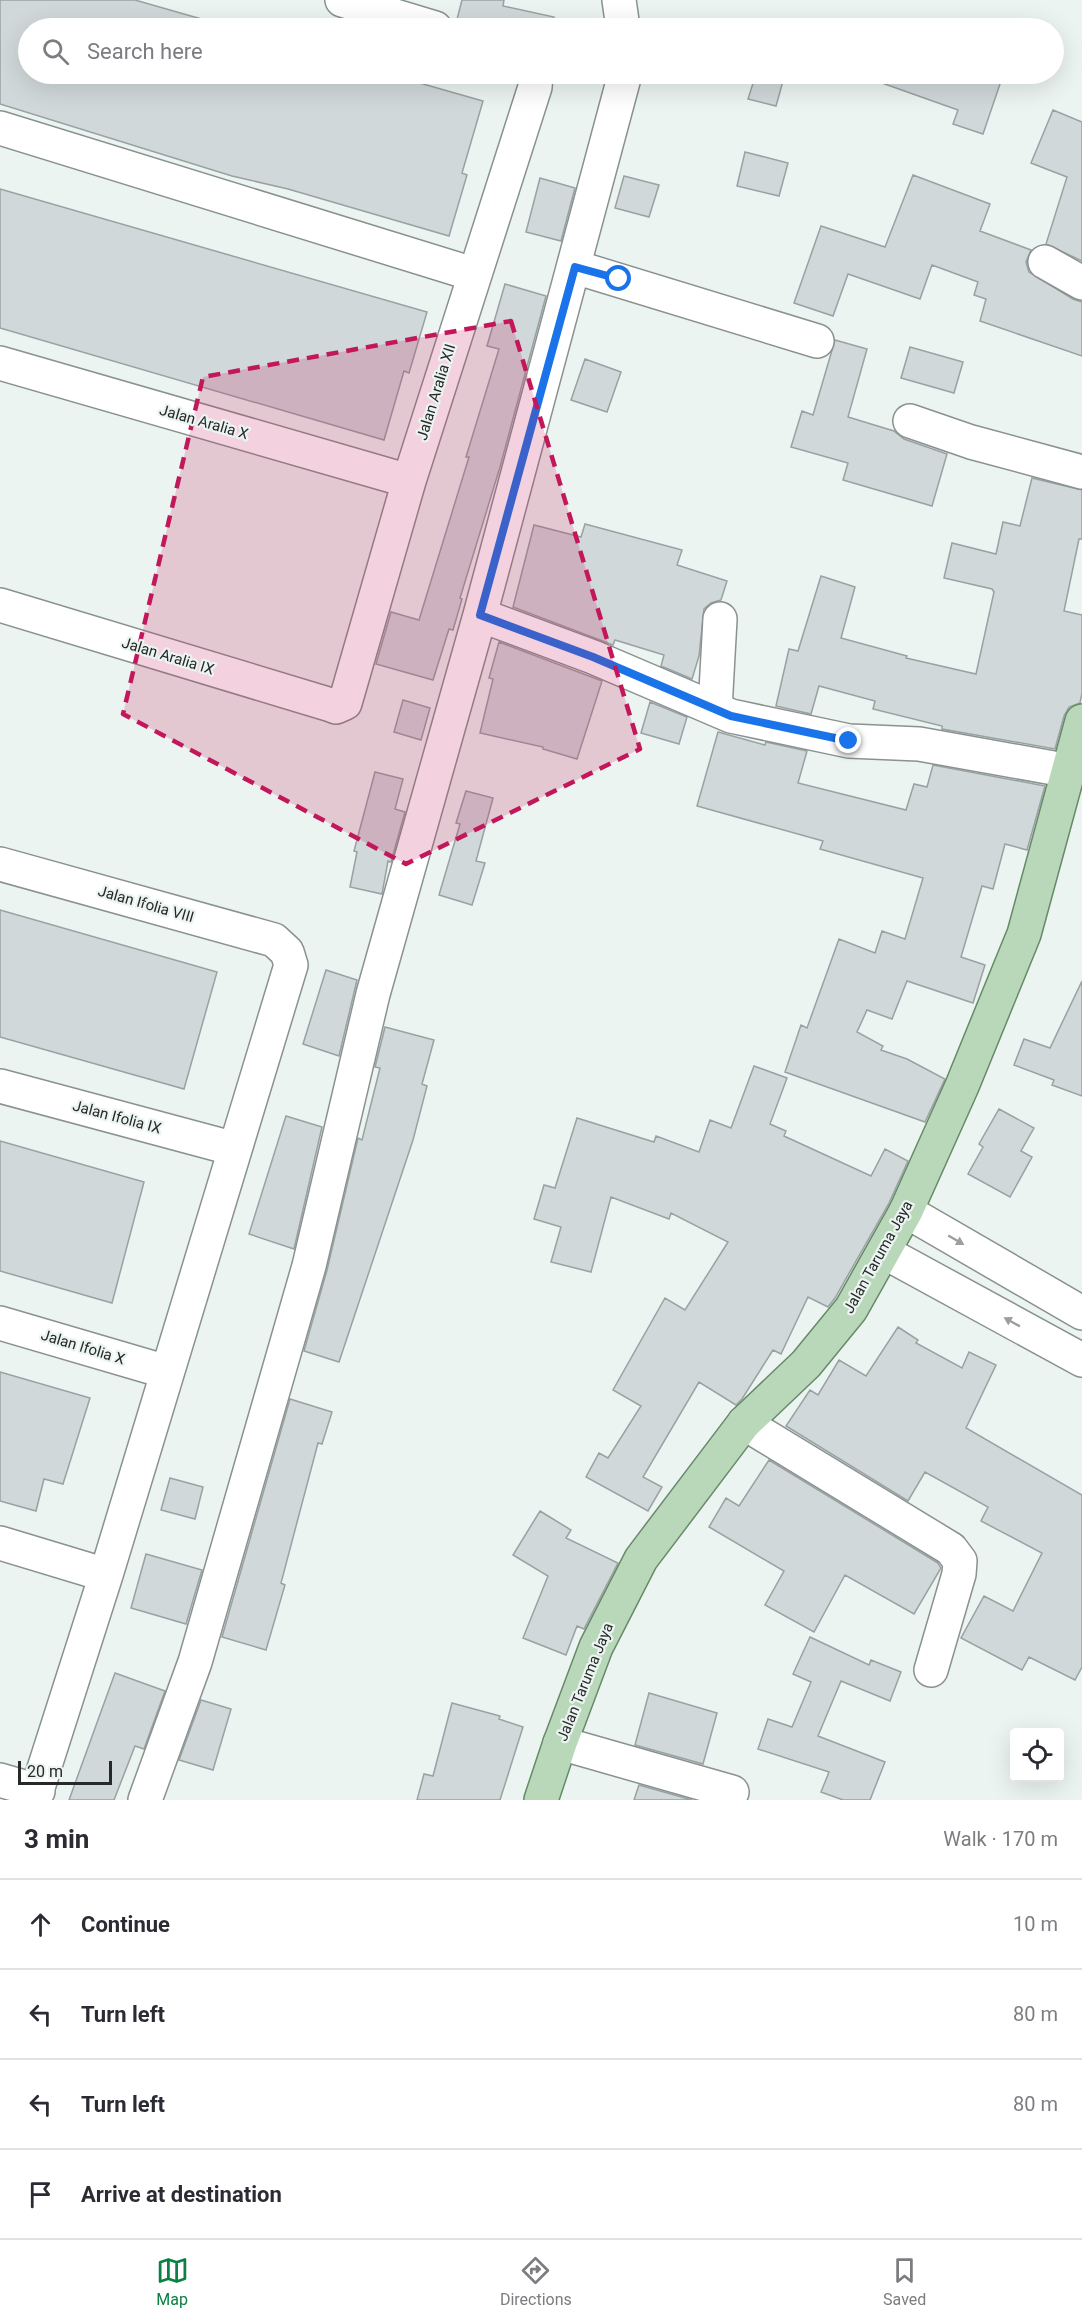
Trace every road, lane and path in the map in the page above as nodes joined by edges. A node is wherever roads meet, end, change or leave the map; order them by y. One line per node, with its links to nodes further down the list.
1 (343, 0): 3 (street)
2 (619, 0): 4 (street)
3 (402, 18)
4 (622, 18)
5 (535, 84): 10 (street, Jalan Aralia XII)
6 (622, 84): 9 (street)
7 (0, 128): 10 (street)
8 (1045, 262): 11 (street)
9 (575, 267): 12 (street); 18 (street)
10 (473, 274): 16 (street, Jalan Aralia XII)
11 (1082, 283)
12 (816, 341)
13 (0, 363): 16 (street, Jalan Aralia X)
14 (910, 421): 15 (street)
15 (1082, 472)
16 (409, 481): 20 (street, Jalan Aralia XII)
17 (0, 605): 20 (street, Jalan Aralia IX)
18 (480, 615): 21 (street); 41 (street)
19 (720, 619): 21 (street)
20 (336, 707)
21 (715, 709): 22 (street)
22 (1077, 748): 26 (main road, Jalan Taruma Jaya)
23 (0, 864): 25 (street, Jalan Ifolia VIII)
24 (0, 1086): 25 (street, Jalan Ifolia IX)
25 (235, 1149): 32 (street)
26 (906, 1211): 27 (main road, Jalan Taruma Jaya); 28 (street, one-way to 28)
27 (884, 1251): 30 (street, one-way to 27); 33 (main road, Jalan Taruma Jaya)
28 (1075, 1309): 30 (street)
29 (0, 1323): 32 (street, Jalan Ifolia X)
30 (1047, 1342): 31 (street)
31 (1082, 1360)
32 (167, 1372): 35 (street)
33 (744, 1423): 36 (street); 37 (main road, Jalan Taruma Jaya)
34 (0, 1543): 35 (street)
35 (106, 1575): 40 (street)
36 (931, 1670)
37 (560, 1743): 39 (street); 42 (main road, Jalan Taruma Jaya)
38 (0, 1780): 40 (street)
39 (732, 1792)
40 (36, 1796)
41 (145, 1800)
42 (542, 1800)

